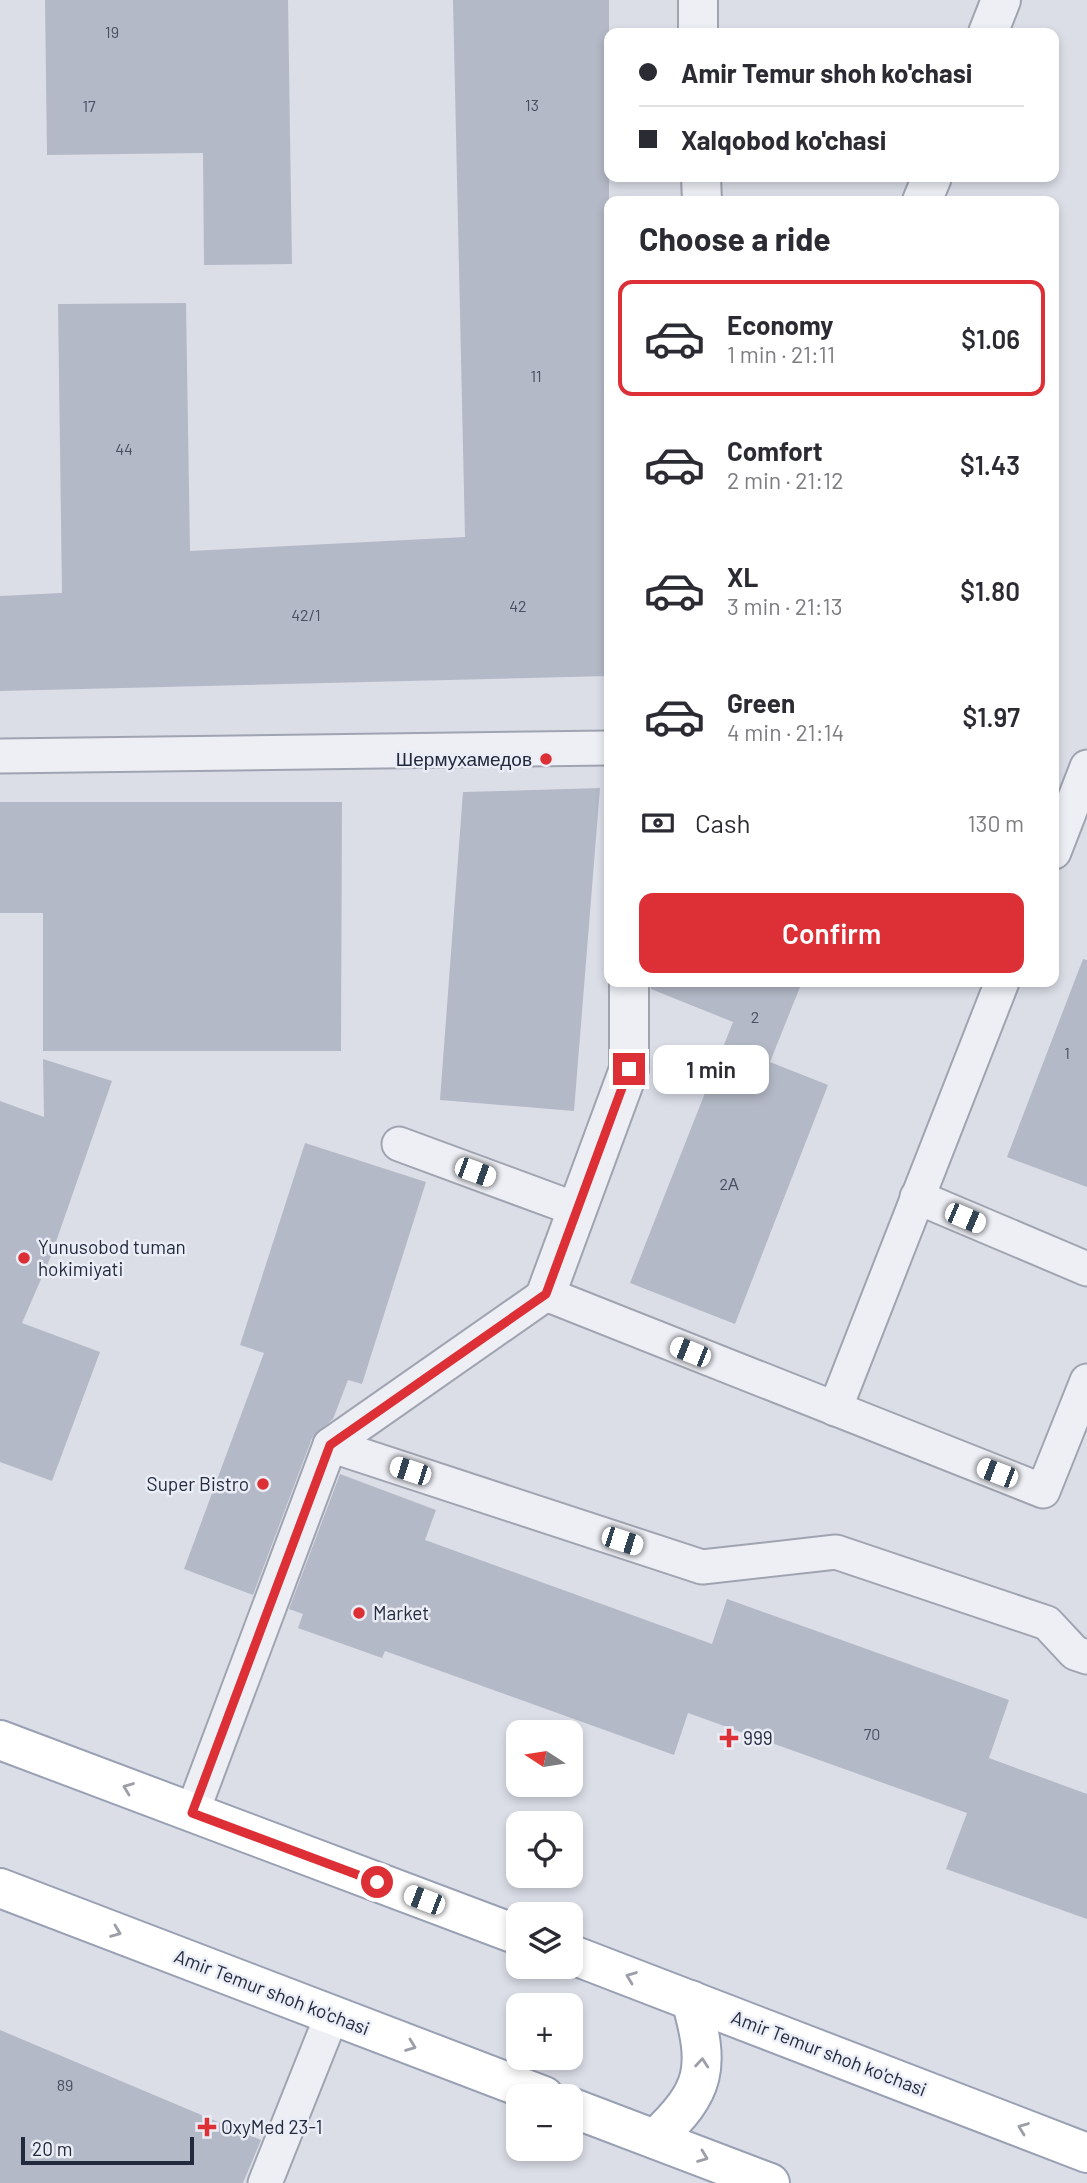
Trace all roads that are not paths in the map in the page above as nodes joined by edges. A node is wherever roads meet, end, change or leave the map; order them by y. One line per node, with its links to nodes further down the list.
1 (698, 0): 3 (street)
2 (1001, 0): 4 (street)
3 (698, 28)
4 (990, 28)
5 (604, 748): 6 (lane)
6 (0, 756)
7 (1087, 767): 8 (lane)
8 (1059, 839)
9 (629, 987): 13 (street)
10 (1000, 987): 12 (lane)
11 (399, 1144): 13 (lane)
12 (917, 1198): 14 (lane); 17 (lane)
13 (578, 1210): 15 (street)
14 (1087, 1269)
15 (546, 1294): 17 (lane); 18 (lane)
16 (1087, 1381): 17 (lane)
17 (835, 1409)
18 (330, 1445): 19 (lane); 21 (lane)
19 (1087, 1657)
20 (0, 1740): 21 (main road, one-way to 20)
21 (192, 1813): 23 (main road)
22 (0, 1888): 26 (main road, Amir Temur shoh ko'chasi, one-way to 26)
23 (506, 1931)
24 (583, 1959): 25 (main road, Amir Temur shoh ko'chasi, one-way to 24)
25 (691, 2000): 29 (main road, one-way to 25); 30 (main road, Amir Temur shoh ko'chasi, one-way to 25)
26 (332, 2015): 27 (main road, Amir Temur shoh ko'chasi, one-way to 27); 31 (lane)
27 (513, 2084)
28 (583, 2112): 29 (main road)
29 (655, 2139): 32 (main road, one-way to 32)
30 (1087, 2153)
31 (265, 2183)
32 (770, 2183)

